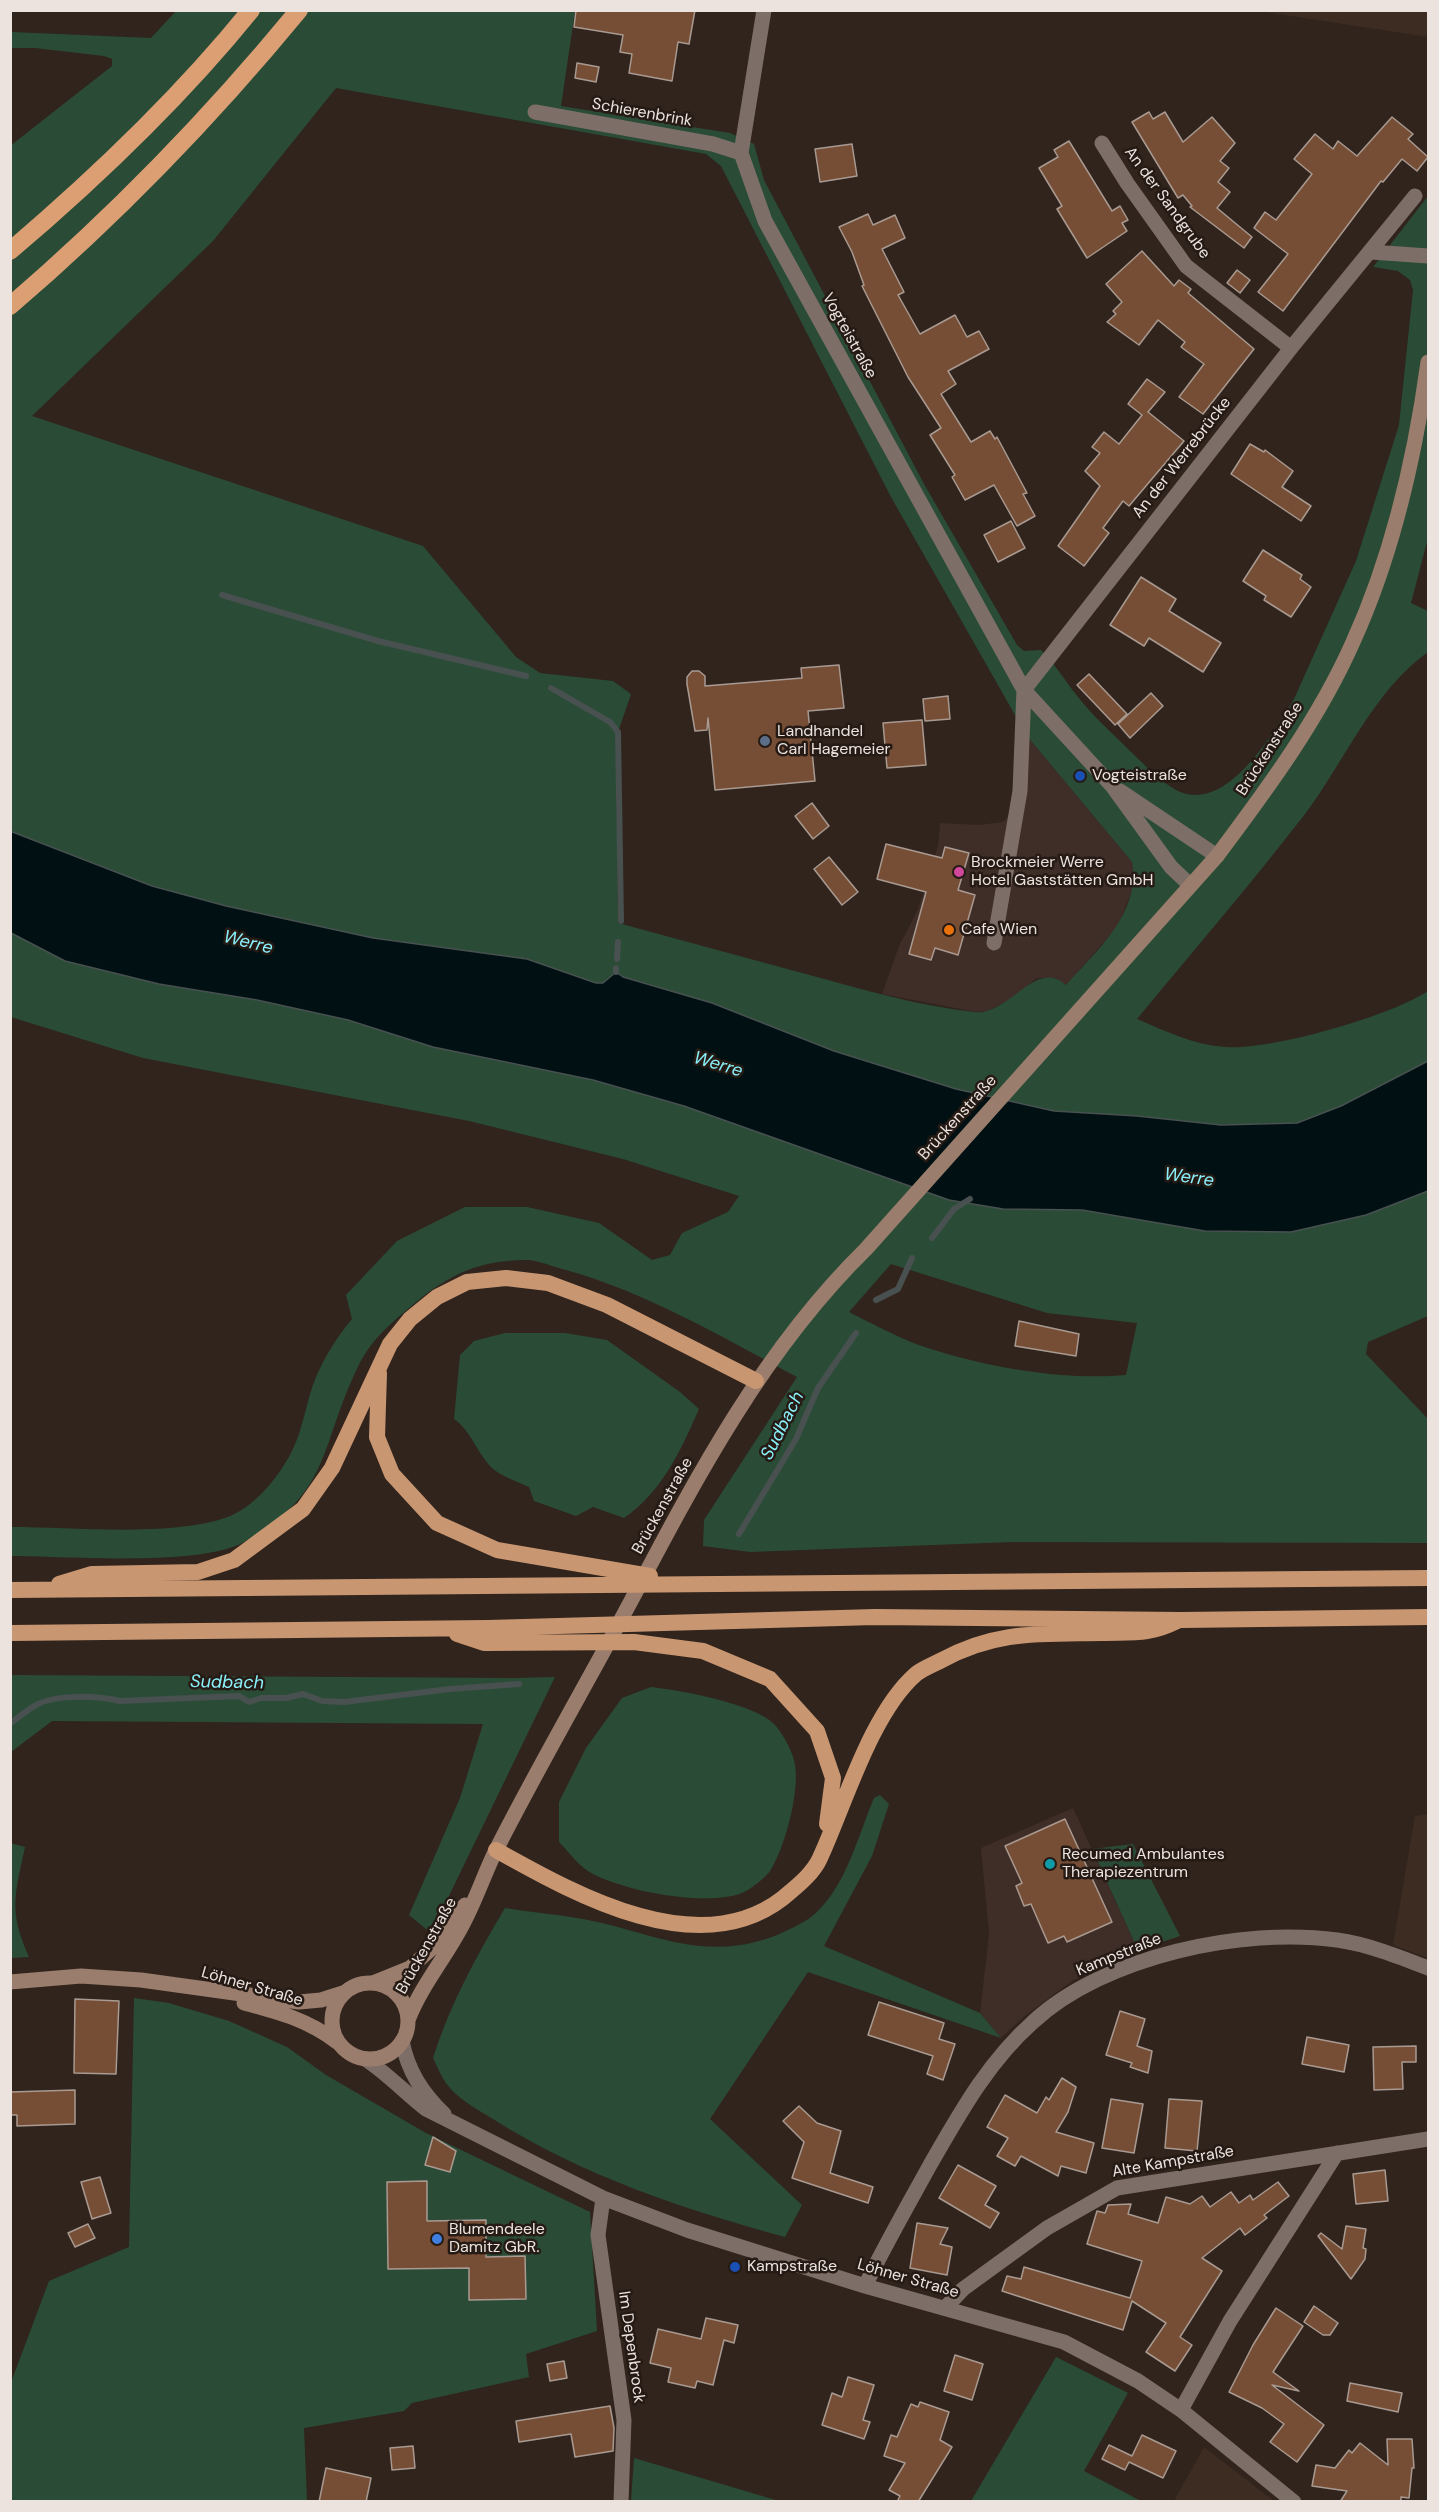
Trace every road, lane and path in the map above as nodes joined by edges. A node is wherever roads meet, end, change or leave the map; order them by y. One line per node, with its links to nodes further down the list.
1 (251, 10): 8 (highway)
2 (300, 10): 11 (highway)
3 (764, 10): 6 (street, Vogteistraße)
4 (535, 112): 6 (street, Schierenbrink)
5 (1102, 143): 12 (street, An der Sandgrube)
6 (741, 153): 14 (street, Vogteistraße)
7 (1415, 196): 9 (street, An der Werrebrücke)
8 (10, 250)
9 (1371, 252): 10 (street); 12 (street, An der Werrebrücke)
10 (1428, 256)
11 (10, 306)
12 (1291, 348): 14 (street, An der Werrebrücke)
13 (1428, 362): 16 (main road, Brückenstraße)
14 (1024, 690): 15 (street, Vogteistraße); 18 (street)
15 (1113, 788): 16 (street, Vogteistraße); 17 (street, Vogteistraße)
16 (1217, 856): 17 (main road, Brückenstraße)
17 (1190, 885): 20 (main road, Brückenstraße)
18 (994, 943)
19 (379, 1364): 20 (highway); 22 (highway); 24 (highway)
20 (756, 1381): 29 (main road, Brückenstraße)
21 (1428, 1578): 22 (highway)
22 (696, 1583): 24 (highway)
23 (10, 1590): 24 (highway)
24 (38, 1590)
25 (1428, 1617): 26 (highway)
26 (1181, 1620): 27 (highway); 30 (highway)
27 (442, 1629): 28 (highway); 30 (highway)
28 (10, 1633)
29 (496, 1850): 30 (highway); 31 (main road, Brückenstraße)
30 (818, 1862)
31 (476, 1891): 34 (main road, Brückenstraße); 37 (main road, Brückenstraße)
32 (1428, 1968): 45 (street, Kampstraße)
33 (10, 1982): 35 (main road, Löhner Straße)
34 (373, 1983): 36 (main road); 37 (main road)
35 (186, 1988): 36 (main road, Löhner Straße); 39 (main road, Löhner Straße)
36 (343, 1993): 39 (main road)
37 (408, 2020): 38 (main road)
38 (402, 2041): 40 (main road); 41 (street, Löhner Straße)
39 (338, 2042): 40 (main road)
40 (365, 2059): 41 (street, Löhner Straße)
41 (453, 2122): 44 (street, Löhner Straße)
42 (1428, 2139): 43 (street, Alte Kampstraße)
43 (1337, 2153): 46 (street, Alte Kampstraße); 47 (street)
44 (603, 2198): 45 (street, Löhner Straße); 48 (street, Im Depenbrock)
45 (865, 2286): 46 (street, Löhner Straße)
46 (945, 2308): 47 (street, Löhner Straße)
47 (1181, 2410): 49 (street, Löhner Straße)
48 (621, 2502)
49 (1294, 2502)

